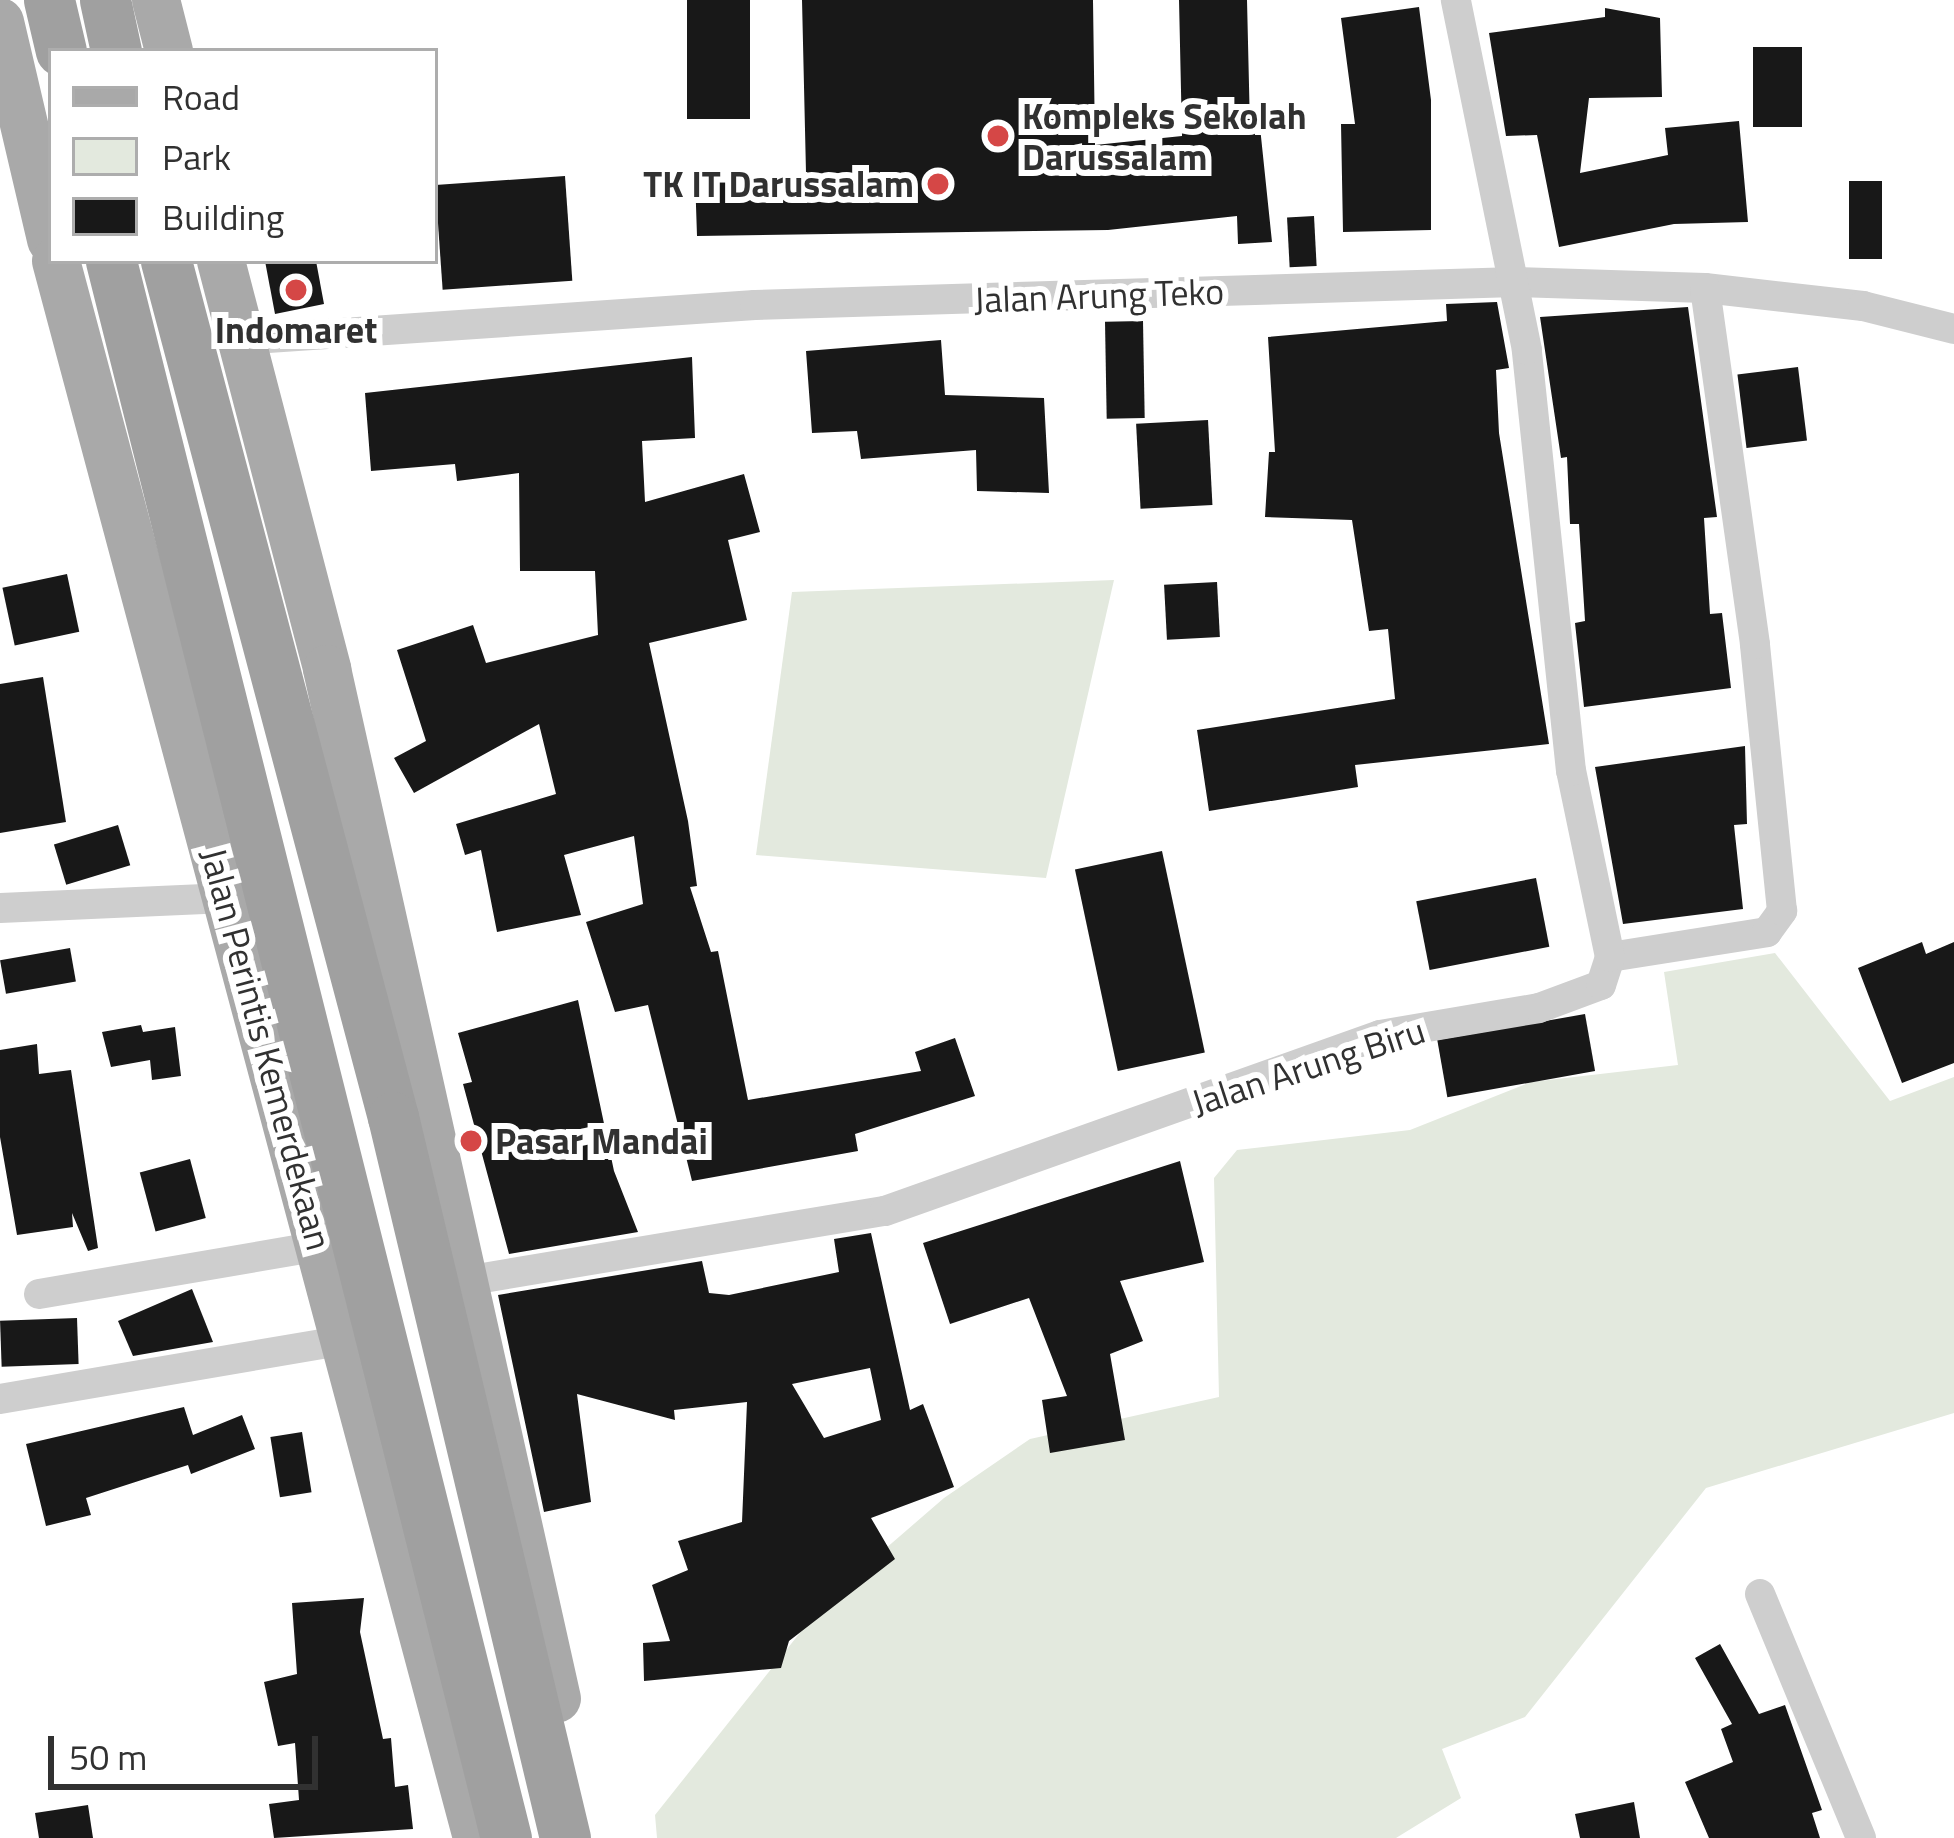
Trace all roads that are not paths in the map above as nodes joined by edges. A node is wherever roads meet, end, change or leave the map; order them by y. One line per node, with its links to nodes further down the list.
1 (49, 0): 6 (highway)
2 (104, 0): 7 (highway)
3 (156, 0): 8 (main road)
4 (1456, 0): 14 (street)
5 (0, 22): 9 (main road)
6 (60, 48)
7 (115, 48)
8 (168, 48)
9 (48, 227)
10 (57, 264): 18 (main road, Jalan Perintis Kemerdekaan)
11 (112, 264): 28 (highway, Jalan Perintis Kemerdekaan)
12 (167, 264): 29 (highway)
13 (222, 264): 17 (main road)
14 (1516, 282): 15 (street, Jalan Arung Teko); 17 (street, Jalan Arung Teko); 20 (street)
15 (1705, 288): 16 (street, Jalan Arung Teko); 20 (street)
16 (1954, 329)
17 (240, 340): 22 (main road)
18 (227, 898): 19 (street); 21 (main road, Jalan Perintis Kemerdekaan)
19 (0, 908)
20 (1610, 957): 22 (street, Jalan Arung Biru)
21 (320, 1246): 23 (street); 24 (main road, Jalan Perintis Kemerdekaan)
22 (465, 1281): 30 (main road)
23 (39, 1294)
24 (344, 1340): 25 (street); 27 (main road, Jalan Perintis Kemerdekaan)
25 (0, 1399)
26 (1760, 1594): 31 (street)
27 (477, 1838)
28 (506, 1838)
29 (565, 1838)
30 (588, 1838)
31 (1862, 1838)

